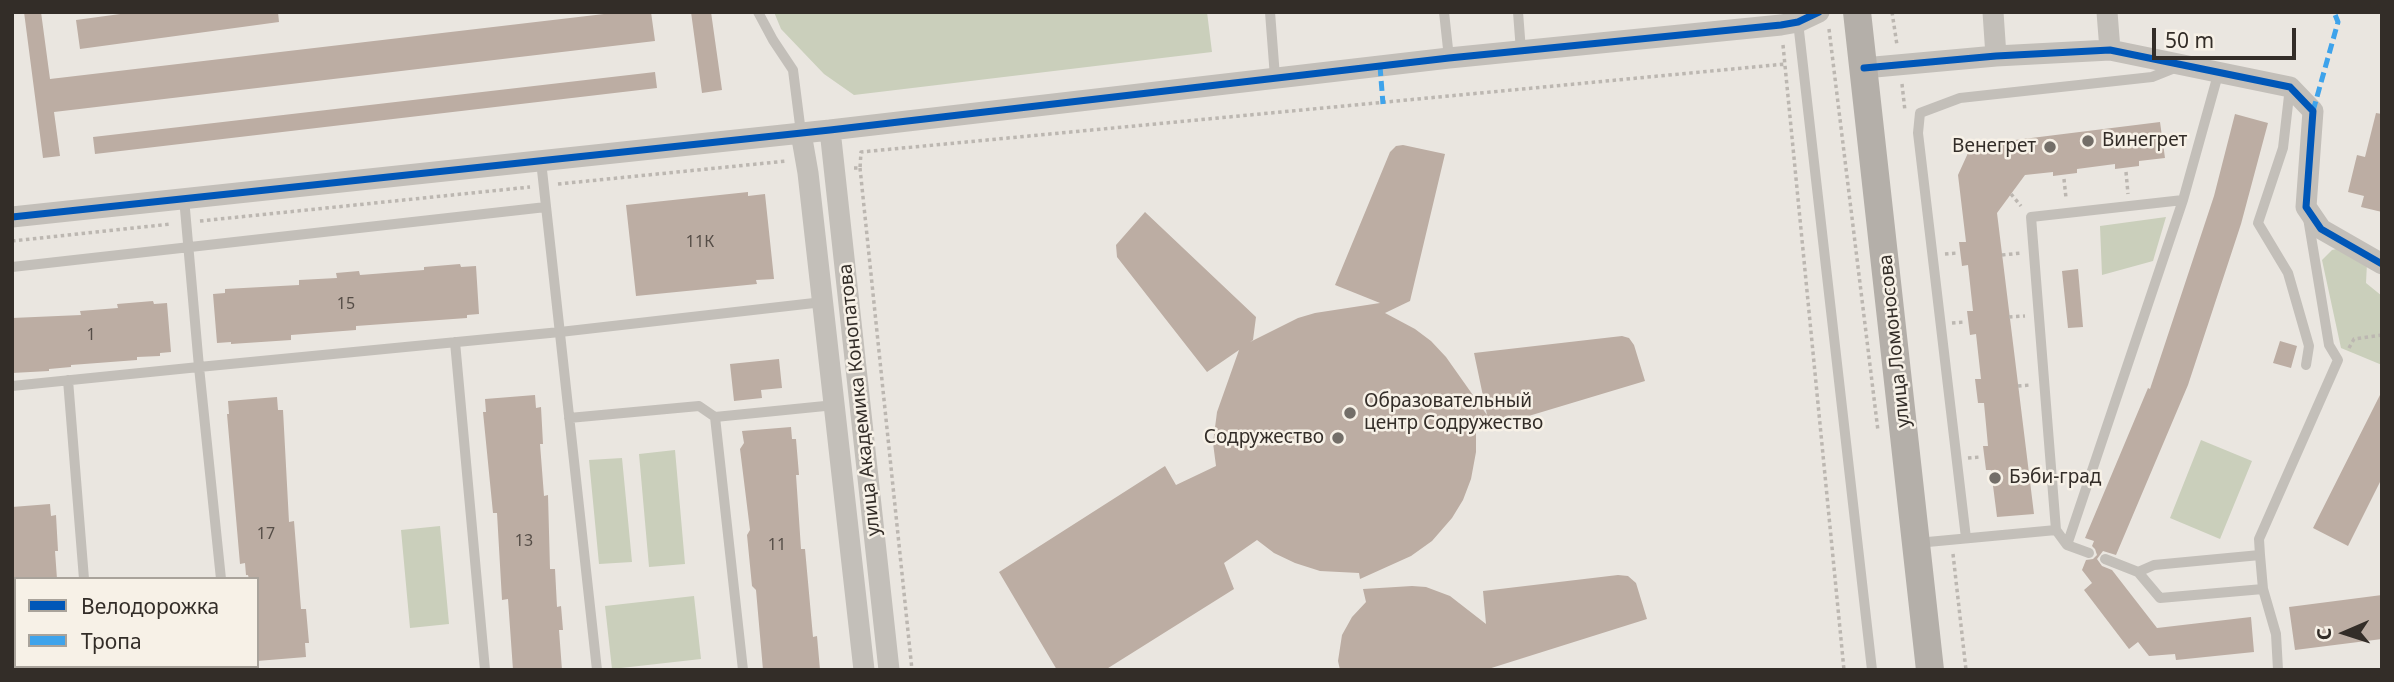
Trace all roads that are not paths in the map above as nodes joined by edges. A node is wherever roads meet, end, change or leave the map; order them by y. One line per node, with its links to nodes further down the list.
1 (758, 12): 20 (lane)
2 (1270, 12): 17 (lane)
3 (1444, 12): 13 (lane)
4 (1518, 12): 11 (lane)
5 (1857, 12): 15 (main road, улица Ломоносова)
6 (1993, 12): 12 (street)
7 (2108, 12): 10 (street)
8 (1824, 18): 9 (street)
9 (1790, 23): 11 (street); 56 (lane)
10 (2110, 50): 12 (street); 14 (street)
11 (1521, 51): 13 (street)
12 (1996, 56): 15 (street)
13 (1449, 58): 17 (street)
14 (2183, 64): 16 (street); 41 (lane)
15 (1864, 68): 42 (main road, улица Ломоносова)
16 (2219, 71): 18 (street); 23 (lane)
17 (1275, 77): 19 (street)
18 (2290, 87): 25 (street); 33 (lane)
19 (830, 130): 20 (street); 55 (street, улица Академика Конопатова)
20 (801, 133): 21 (street); 30 (street, улица Академика Конопатова)
21 (541, 161): 22 (street); 24 (lane)
22 (184, 198): 26 (street); 27 (lane)
23 (2183, 200): 40 (lane); 43 (lane)
24 (546, 207): 27 (lane); 31 (lane)
25 (2306, 207): 28 (street); 45 (lane)
26 (12, 216)
27 (188, 247): 29 (lane); 34 (lane)
28 (2382, 264)
29 (12, 267)
30 (823, 302): 31 (lane); 37 (street, улица Академика Конопатова)
31 (560, 332): 32 (lane); 39 (lane)
32 (455, 342): 34 (lane); 51 (lane)
33 (2306, 365)
34 (199, 367): 35 (lane); 49 (lane)
35 (68, 380): 36 (lane); 48 (lane)
36 (12, 386)
37 (835, 405): 38 (lane); 54 (street, улица Академика Конопатова)
38 (715, 417): 39 (lane); 53 (lane)
39 (569, 418): 52 (lane)
40 (2056, 530): 41 (lane); 43 (lane)
41 (1966, 538): 42 (lane)
42 (1917, 543): 57 (main road, улица Ломоносова)
43 (2067, 545): 44 (lane)
44 (2089, 553)
45 (2260, 555): 47 (lane); 50 (lane)
46 (2105, 559): 47 (lane)
47 (2138, 572): 50 (lane)
48 (85, 577)
49 (221, 577)
50 (2263, 589): 58 (lane)
51 (485, 670)
52 (597, 670)
53 (743, 670)
54 (864, 670)
55 (889, 670)
56 (1872, 670)
57 (1930, 670)
58 (2278, 670)

